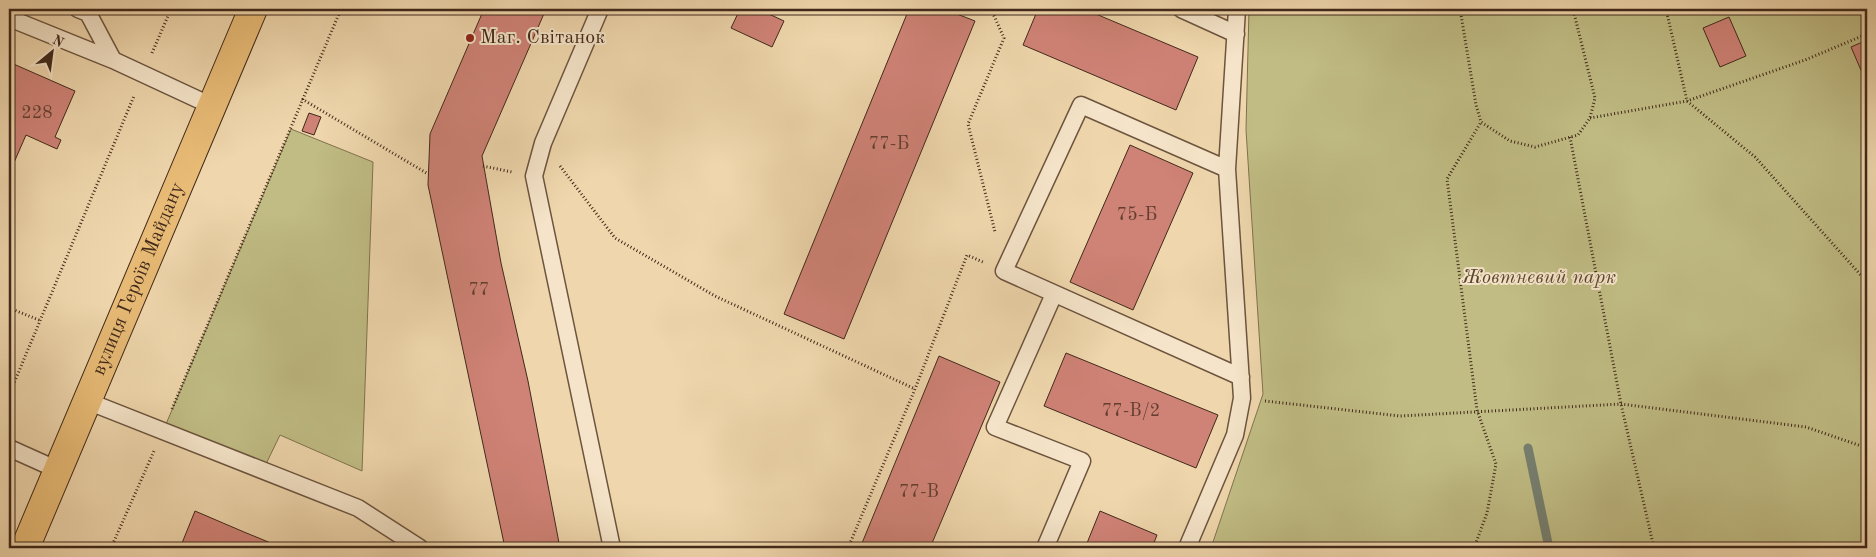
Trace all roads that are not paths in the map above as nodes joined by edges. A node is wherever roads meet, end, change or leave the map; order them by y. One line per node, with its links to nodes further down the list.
1 (78, 9): 8 (lane)
2 (253, 9): 9 (main road, вулиця Героїв Майдану)
3 (600, 9): 19 (lane)
4 (1181, 9): 7 (lane)
5 (1237, 9): 7 (lane)
6 (9, 18): 8 (lane)
7 (1236, 34): 10 (lane)
8 (113, 60): 9 (lane)
9 (212, 106): 13 (main road, вулиця Героїв Майдану)
10 (1227, 169): 11 (lane); 12 (lane)
11 (1054, 294): 12 (lane); 20 (lane)
12 (1241, 377): 21 (lane)
13 (87, 401): 15 (main road, вулиця Героїв Майдану); 18 (lane)
14 (9, 448): 15 (lane)
15 (58, 470): 17 (main road, вулиця Героїв Майдану)
16 (9, 544): 17 (lane)
17 (24, 548)
18 (420, 548)
19 (612, 548)
20 (1045, 548)
21 (1187, 548)

